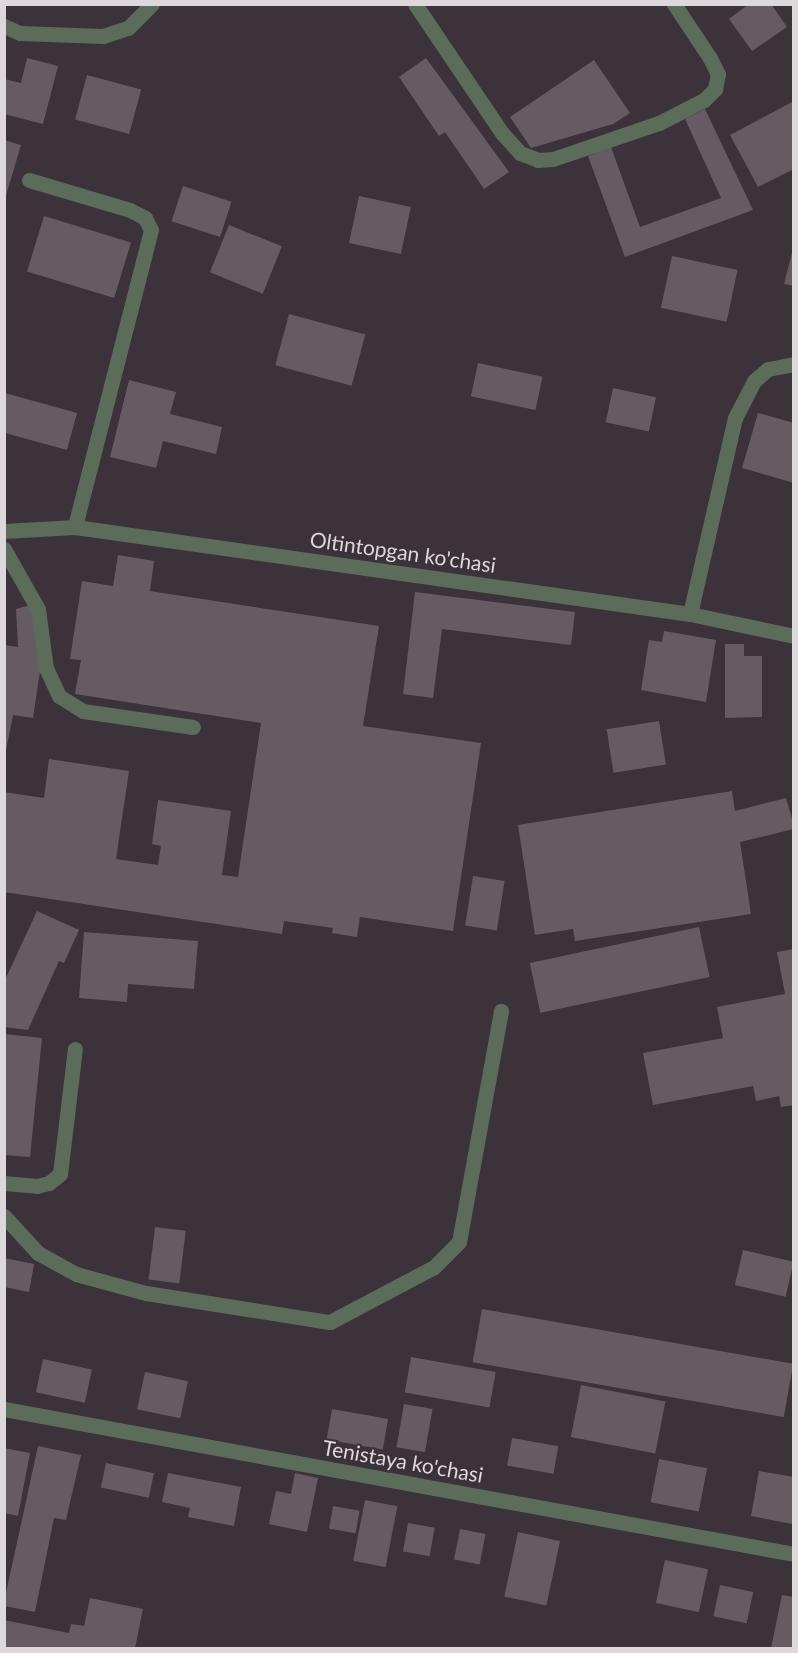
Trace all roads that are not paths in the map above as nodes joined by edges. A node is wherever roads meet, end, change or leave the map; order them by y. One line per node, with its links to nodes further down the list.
1 (152, 4): 4 (street)
2 (415, 4): 3 (street)
3 (674, 4)
4 (4, 26)
5 (29, 180): 7 (street)
6 (794, 364): 10 (street)
7 (75, 527): 8 (street, Oltintopgan ko'chasi); 10 (street, Oltintopgan ko'chasi)
8 (4, 531)
9 (4, 549): 12 (street)
10 (690, 614): 11 (street, Oltintopgan ko'chasi)
11 (794, 636)
12 (193, 727)
13 (501, 1011): 16 (street)
14 (75, 1049): 15 (street)
15 (4, 1183)
16 (4, 1216)
17 (4, 1409): 18 (street, Tenistaya ko'chasi)
18 (794, 1554)

